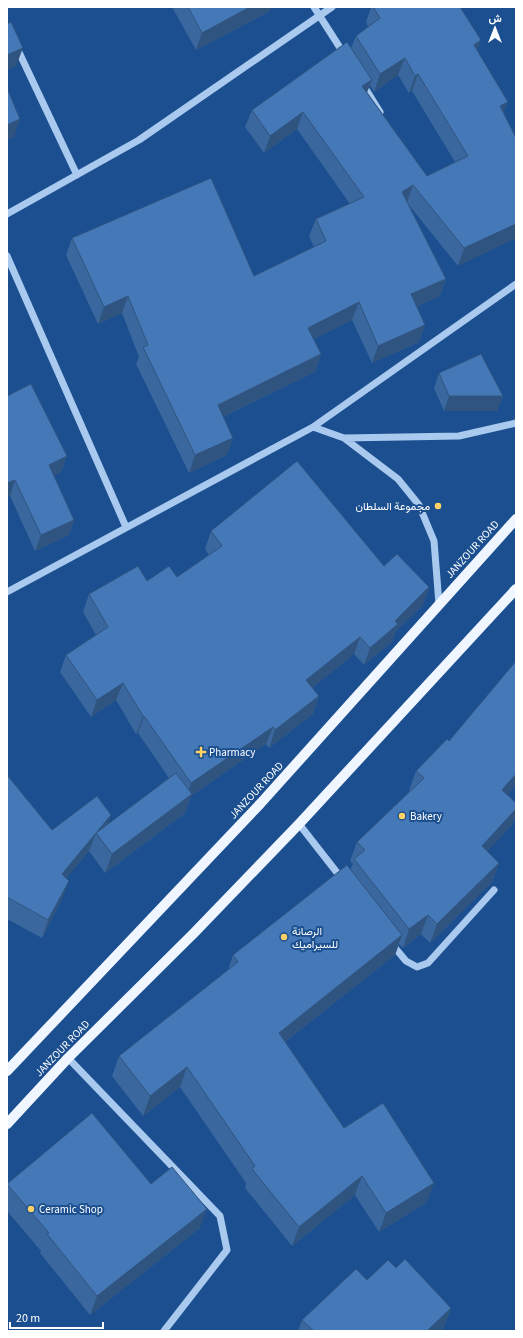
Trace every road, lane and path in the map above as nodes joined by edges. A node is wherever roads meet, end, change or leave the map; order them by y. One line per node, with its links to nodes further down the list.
1 (314, 7): 3 (street)
2 (332, 7): 3 (street)
3 (319, 16): 5 (street); 8 (street)
4 (14, 42): 8 (street)
5 (348, 61)
6 (356, 74): 7 (street)
7 (385, 120)
8 (77, 175): 9 (street)
9 (7, 214)
10 (7, 256): 16 (street)
11 (516, 284): 13 (street)
12 (516, 423): 14 (street)
13 (313, 427): 14 (street); 16 (street)
14 (344, 438): 19 (street)
15 (516, 519): 19 (main road, JANZOUR ROAD)
16 (126, 527): 18 (street)
17 (516, 589): 20 (main road, JANZOUR ROAD)
18 (7, 592)
19 (439, 604): 25 (main road, JANZOUR ROAD)
20 (299, 824): 21 (street); 24 (main road, JANZOUR ROAD)
21 (348, 887)
22 (494, 890): 23 (street)
23 (386, 936)
24 (68, 1058): 26 (main road, JANZOUR ROAD); 27 (street)
25 (7, 1071)
26 (7, 1124)
27 (164, 1331)

